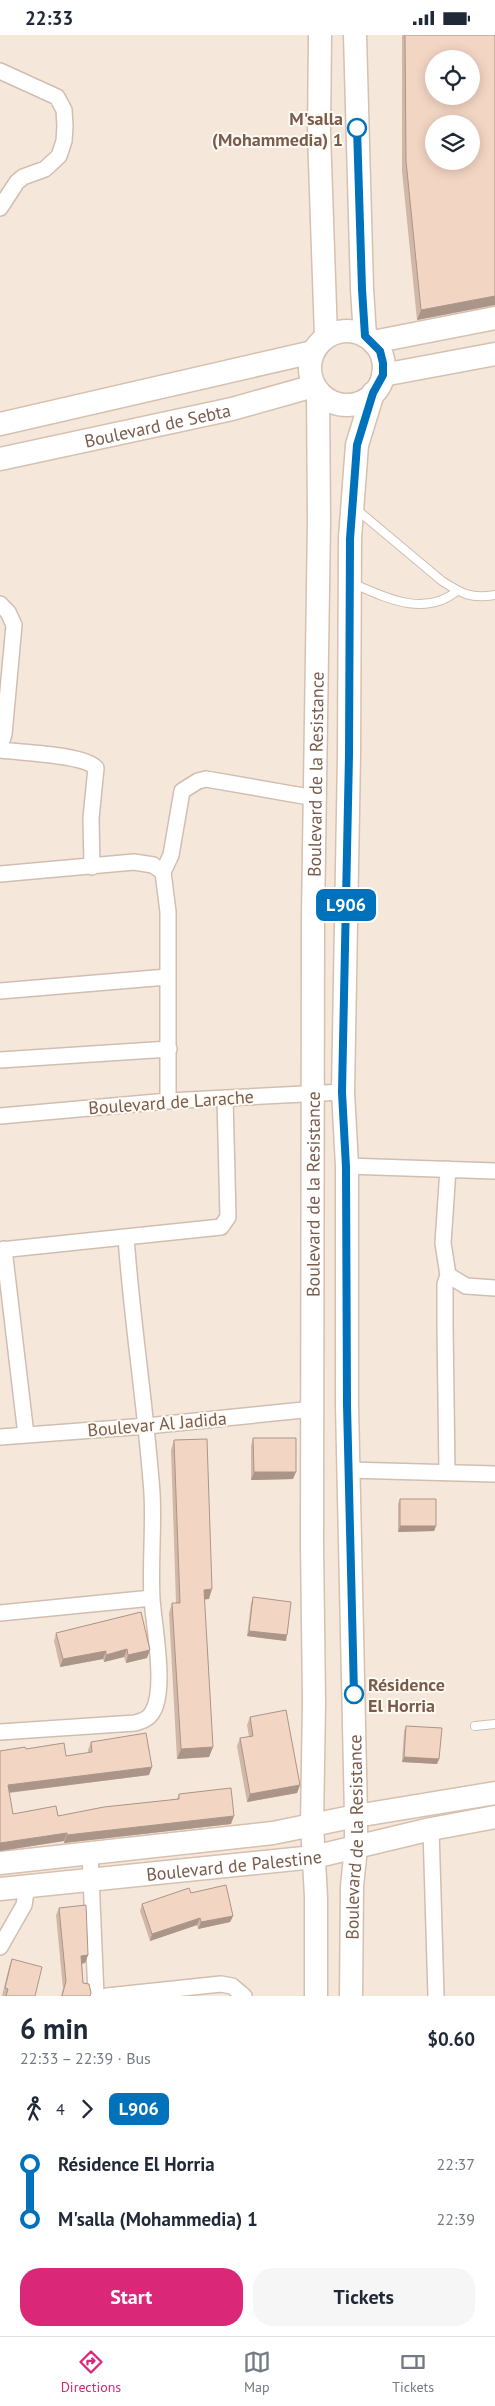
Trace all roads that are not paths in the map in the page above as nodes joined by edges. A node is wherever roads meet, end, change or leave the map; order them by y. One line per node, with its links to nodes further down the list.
1 (320, 35): 7 (main road)
2 (356, 35): 6 (main road)
3 (0, 71): 4 (street)
4 (0, 208)
5 (495, 318): 6 (main road)
6 (369, 339): 7 (main road); 9 (main road)
7 (320, 344): 10 (main road); 11 (main road, Boulevard de Sebta)
8 (495, 354): 9 (main road)
9 (378, 384): 10 (main road); 13 (main road, Boulevard de la Resistance)
10 (316, 389): 12 (main road, Boulevard de Sebta); 20 (main road, Boulevard de la Resistance)
11 (0, 424)
12 (0, 459)
13 (352, 506): 14 (main road, Boulevard de la Resistance); 15 (lane)
14 (350, 582): 15 (lane); 28 (main road, Boulevard de la Resistance)
15 (457, 591): 16 (lane)
16 (495, 595)
17 (0, 604): 18 (street)
18 (6, 656): 19 (street)
19 (0, 749): 21 (street)
20 (315, 798): 22 (street); 29 (main road, Boulevard de la Resistance)
21 (92, 867): 22 (street); 23 (street)
22 (163, 872): 24 (street)
23 (0, 874)
24 (167, 977): 25 (street); 26 (street)
25 (0, 991)
26 (169, 1049): 27 (street); 31 (street)
27 (0, 1060)
28 (342, 1092): 29 (street, Boulevard de Larache); 33 (main road, Boulevard de la Resistance)
29 (314, 1094): 30 (street, Boulevard de Larache); 40 (main road, Boulevard de la Resistance)
30 (225, 1098): 31 (street, Boulevard de Larache); 36 (street)
31 (168, 1101): 32 (street, Boulevard de Larache)
32 (0, 1116)
33 (346, 1167): 34 (street); 44 (main road, Boulevard de la Resistance)
34 (448, 1169): 35 (street); 38 (street)
35 (495, 1171)
36 (126, 1237): 37 (street); 41 (street)
37 (2, 1249): 42 (street)
38 (448, 1275): 39 (street); 45 (street)
39 (495, 1288)
40 (313, 1409): 41 (street, Boulevar Al Jadida); 55 (main road, Boulevard de la Resistance)
41 (147, 1426): 42 (street, Boulevar Al Jadida); 47 (street)
42 (26, 1435): 43 (street, Boulevar Al Jadida)
43 (0, 1437)
44 (348, 1471): 45 (street); 53 (main road, Boulevard de la Resistance)
45 (447, 1472): 46 (street)
46 (495, 1474)
47 (152, 1598): 48 (street); 51 (street)
48 (0, 1613)
49 (495, 1724): 50 (lane)
50 (475, 1726)
51 (0, 1732)
52 (495, 1793): 53 (main road, Boulevard de Palestine)
53 (356, 1816): 55 (main road, Boulevard de Palestine); 57 (main road, Boulevard de la Resistance)
54 (495, 1817): 56 (main road, Boulevard de Palestine)
55 (312, 1825): 58 (main road, Boulevard de Palestine); 59 (main road, Boulevard de la Resistance)
56 (431, 1829): 57 (main road, Boulevard de Palestine); 70 (street)
57 (356, 1848): 59 (main road, Boulevard de Palestine); 69 (main road, Boulevard de la Resistance)
58 (90, 1853): 60 (main road, Boulevard de Palestine); 61 (street)
59 (314, 1857): 61 (main road, Boulevard de Palestine); 68 (main road, Boulevard de la Resistance)
60 (0, 1863)
61 (91, 1879): 62 (main road, Boulevard de Palestine); 65 (street)
62 (27, 1886): 63 (main road, Boulevard de Palestine); 64 (street)
63 (0, 1889)
64 (0, 1947)
65 (96, 1996)
66 (108, 1996): 67 (street)
67 (244, 1996)
68 (316, 1996)
69 (352, 1996)
70 (436, 1996)

